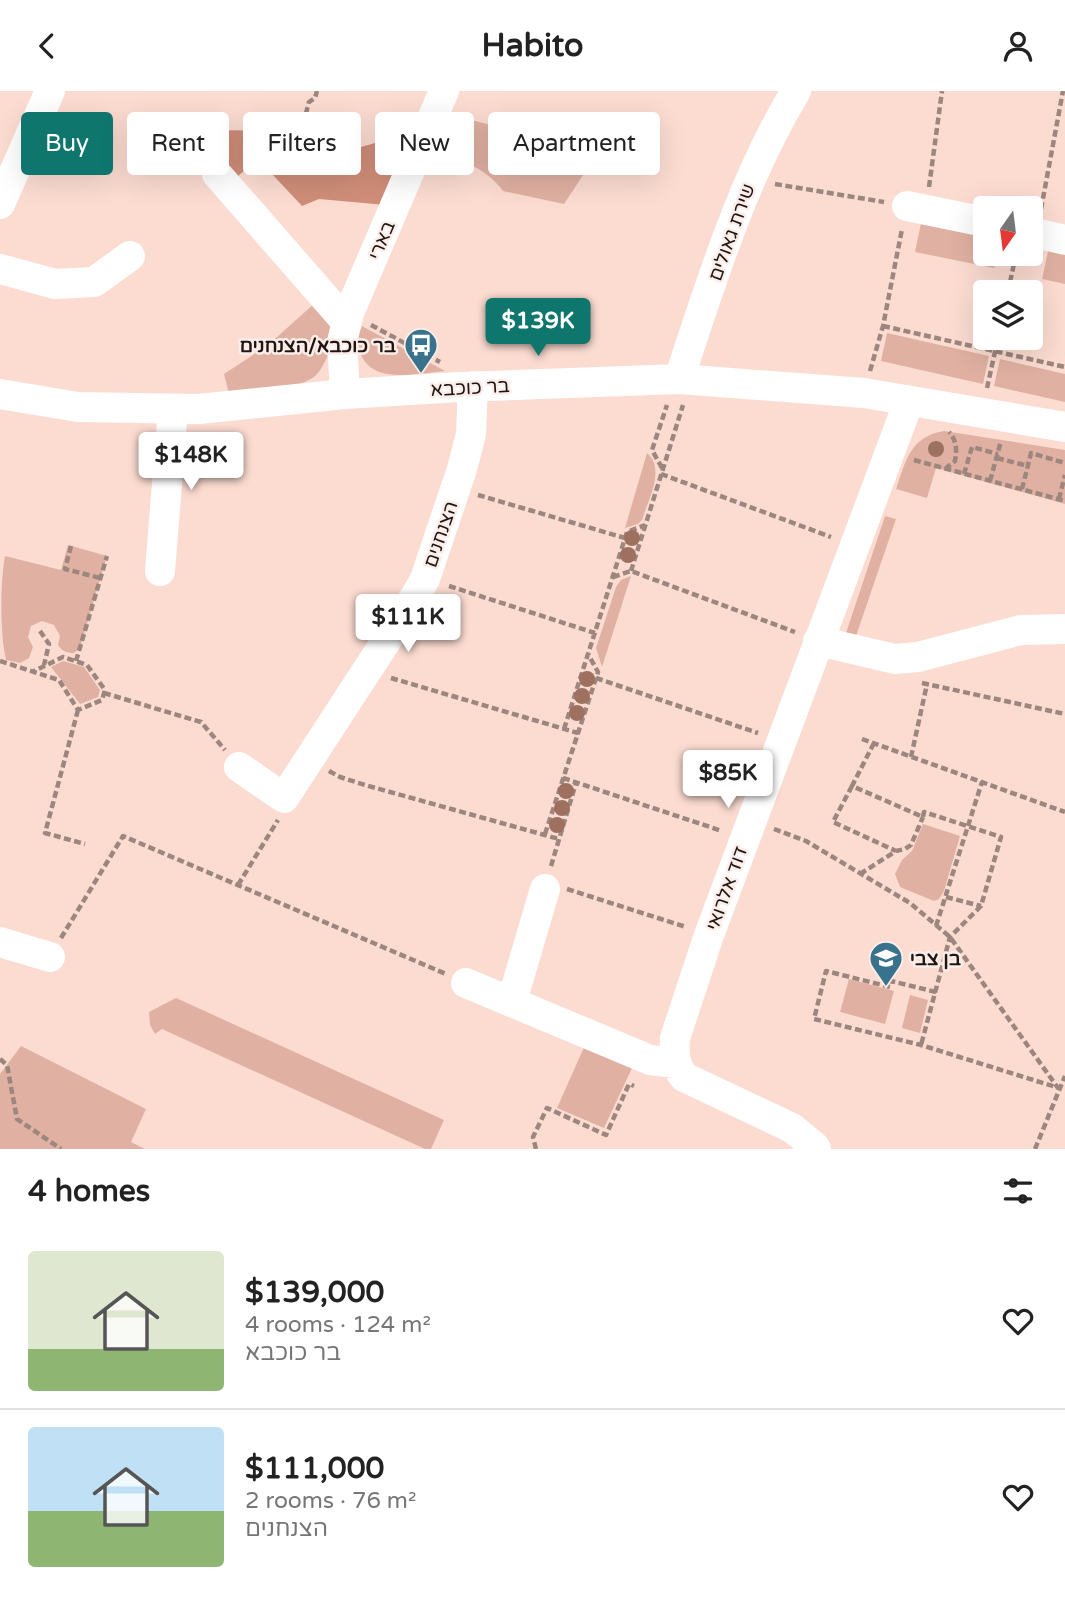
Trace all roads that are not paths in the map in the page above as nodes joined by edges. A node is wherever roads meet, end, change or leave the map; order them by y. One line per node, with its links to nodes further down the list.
1 (50, 91): 5 (street)
2 (444, 91): 10 (street, בארי)
3 (796, 91): 11 (street, שירת גאולים)
4 (218, 175): 10 (street)
5 (0, 204)
6 (916, 207): 7 (street)
7 (973, 219)
8 (130, 256): 9 (street)
9 (0, 269)
10 (348, 318): 14 (street, בארי)
11 (682, 379): 12 (street, בר כוכבא); 15 (street, בר כוכבא)
12 (466, 386): 14 (street, בר כוכבא); 21 (street, הצנחנים)
13 (0, 394): 16 (street, בר כוכבא)
14 (345, 394): 16 (street, בר כוכבא)
15 (909, 401): 17 (street, בר כוכבא); 20 (street, דוד אלרואי)
16 (173, 409): 18 (street)
17 (1065, 426)
18 (160, 571)
19 (1065, 629): 20 (street)
20 (818, 641): 27 (street, דוד אלרואי)
21 (239, 767)
22 (546, 886): 26 (street)
23 (0, 942): 24 (street)
24 (50, 957)
25 (466, 982): 26 (street)
26 (512, 1001): 27 (street)
27 (676, 1063): 28 (street)
28 (816, 1149)

